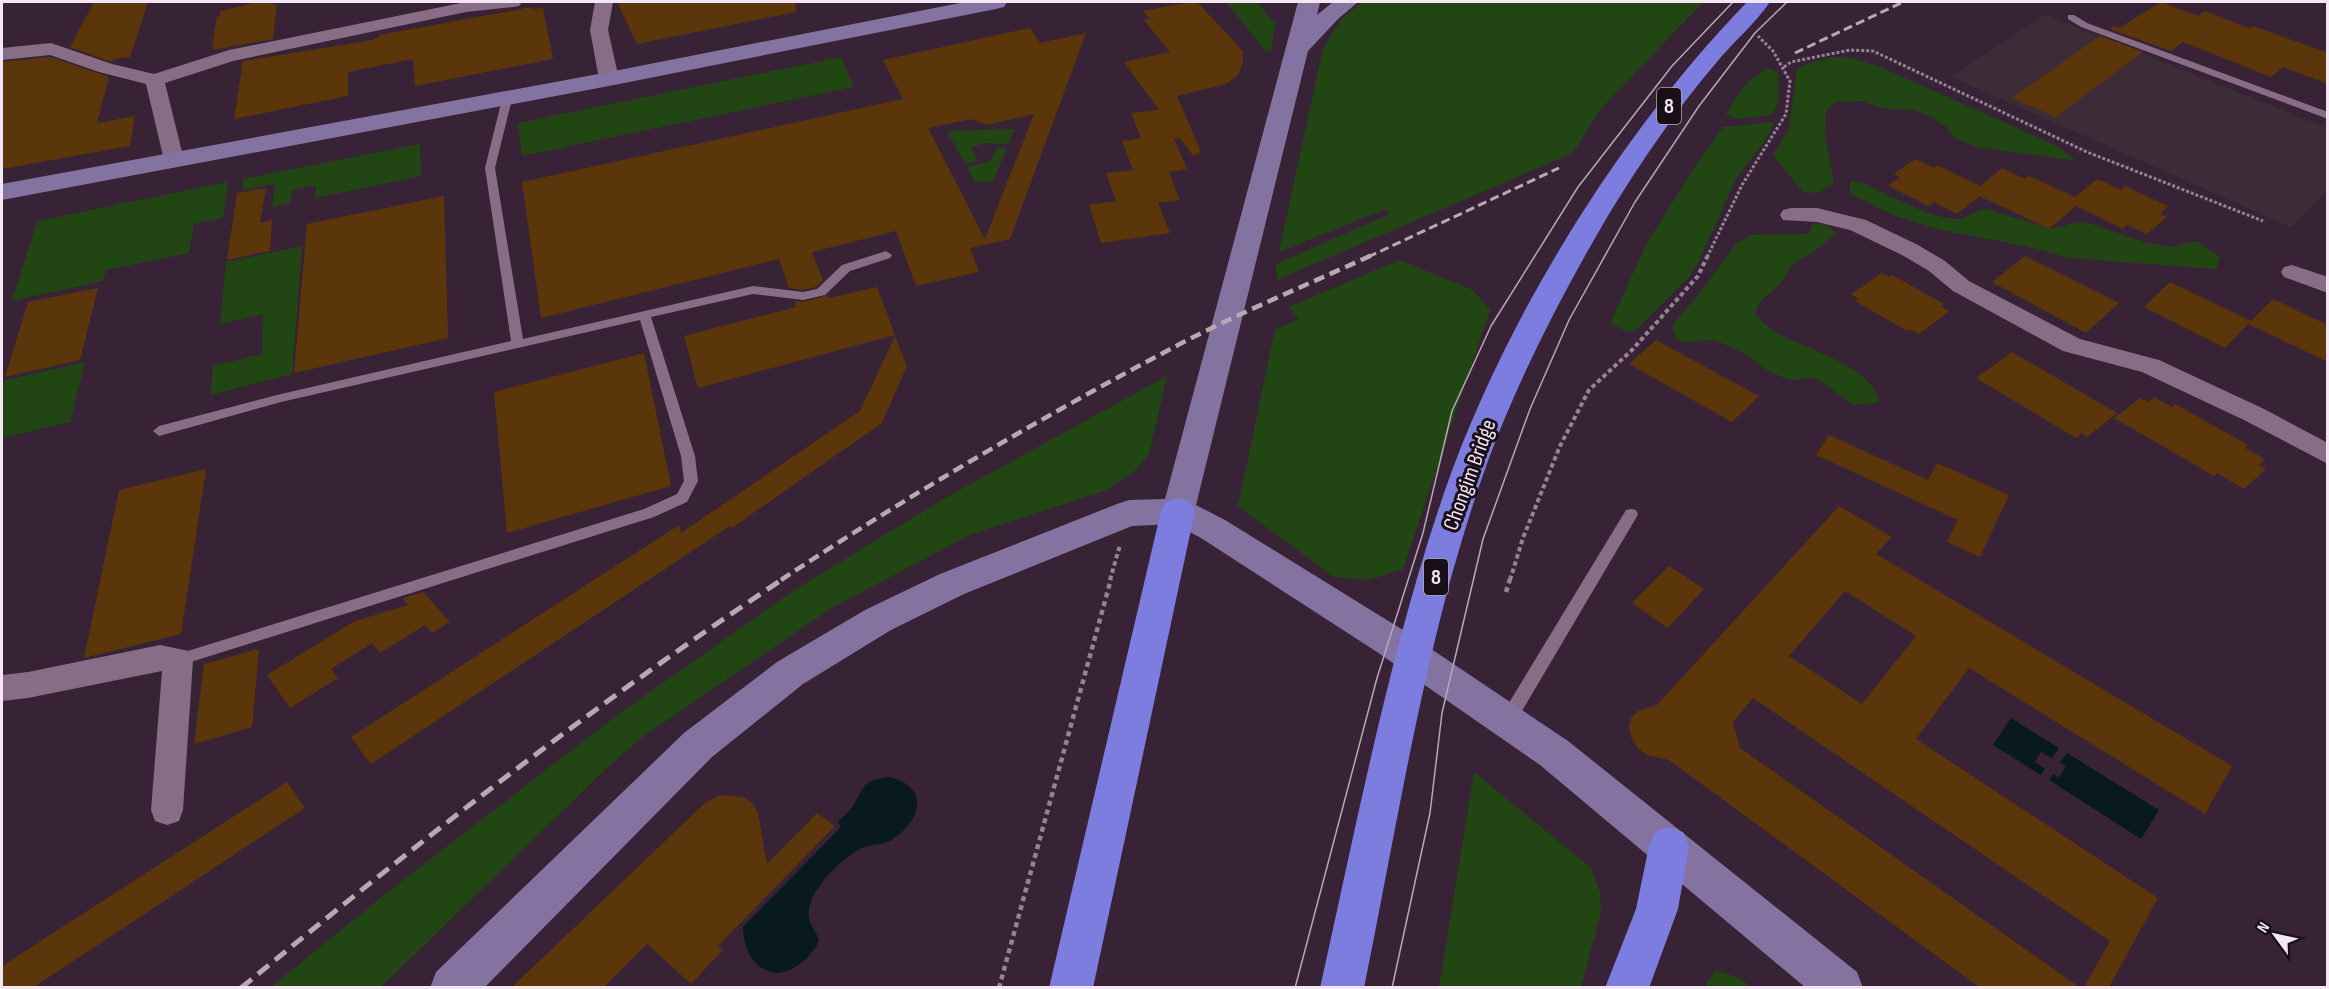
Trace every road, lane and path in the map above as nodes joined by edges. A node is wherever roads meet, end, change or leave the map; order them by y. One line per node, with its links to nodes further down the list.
1 (513, 2): 12 (street)
2 (603, 2): 13 (street)
3 (996, 2): 13 (main road)
4 (1309, 2): 9 (main road)
5 (1347, 2): 9 (main road)
6 (1759, 2): 8 (highway, 8)
7 (2071, 17): 15 (lane)
8 (1747, 29): 11 (path); 39 (highway, Chongim Bridge / 8)
9 (1297, 50): 27 (main road)
10 (2, 54): 12 (street)
11 (1784, 66): 19 (path); 30 (path)
12 (155, 80): 16 (street)
13 (609, 80): 14 (main road)
14 (507, 99): 16 (main road); 24 (lane)
15 (2328, 116)
16 (174, 160): 17 (main road)
17 (2, 193)
18 (1791, 215): 26 (street)
19 (2263, 221)
20 (886, 255): 23 (lane)
21 (2292, 272): 22 (street)
22 (2328, 286)
23 (645, 316): 24 (lane); 31 (lane)
24 (518, 345): 25 (lane)
25 (159, 431)
26 (2328, 455)
27 (1178, 511): 28 (main road); 33 (main road); 38 (highway)
28 (1129, 513): 36 (main road); 37 (path)
29 (1631, 514): 33 (lane)
30 (1506, 592)
31 (178, 660): 32 (street); 34 (street)
32 (2, 688)
33 (1507, 721): 35 (main road)
34 (167, 810)
35 (1669, 846): 40 (highway); 41 (main road)
36 (452, 987)
37 (999, 987)
38 (1071, 987)
39 (1342, 987)
40 (1627, 987)
41 (1841, 987)

